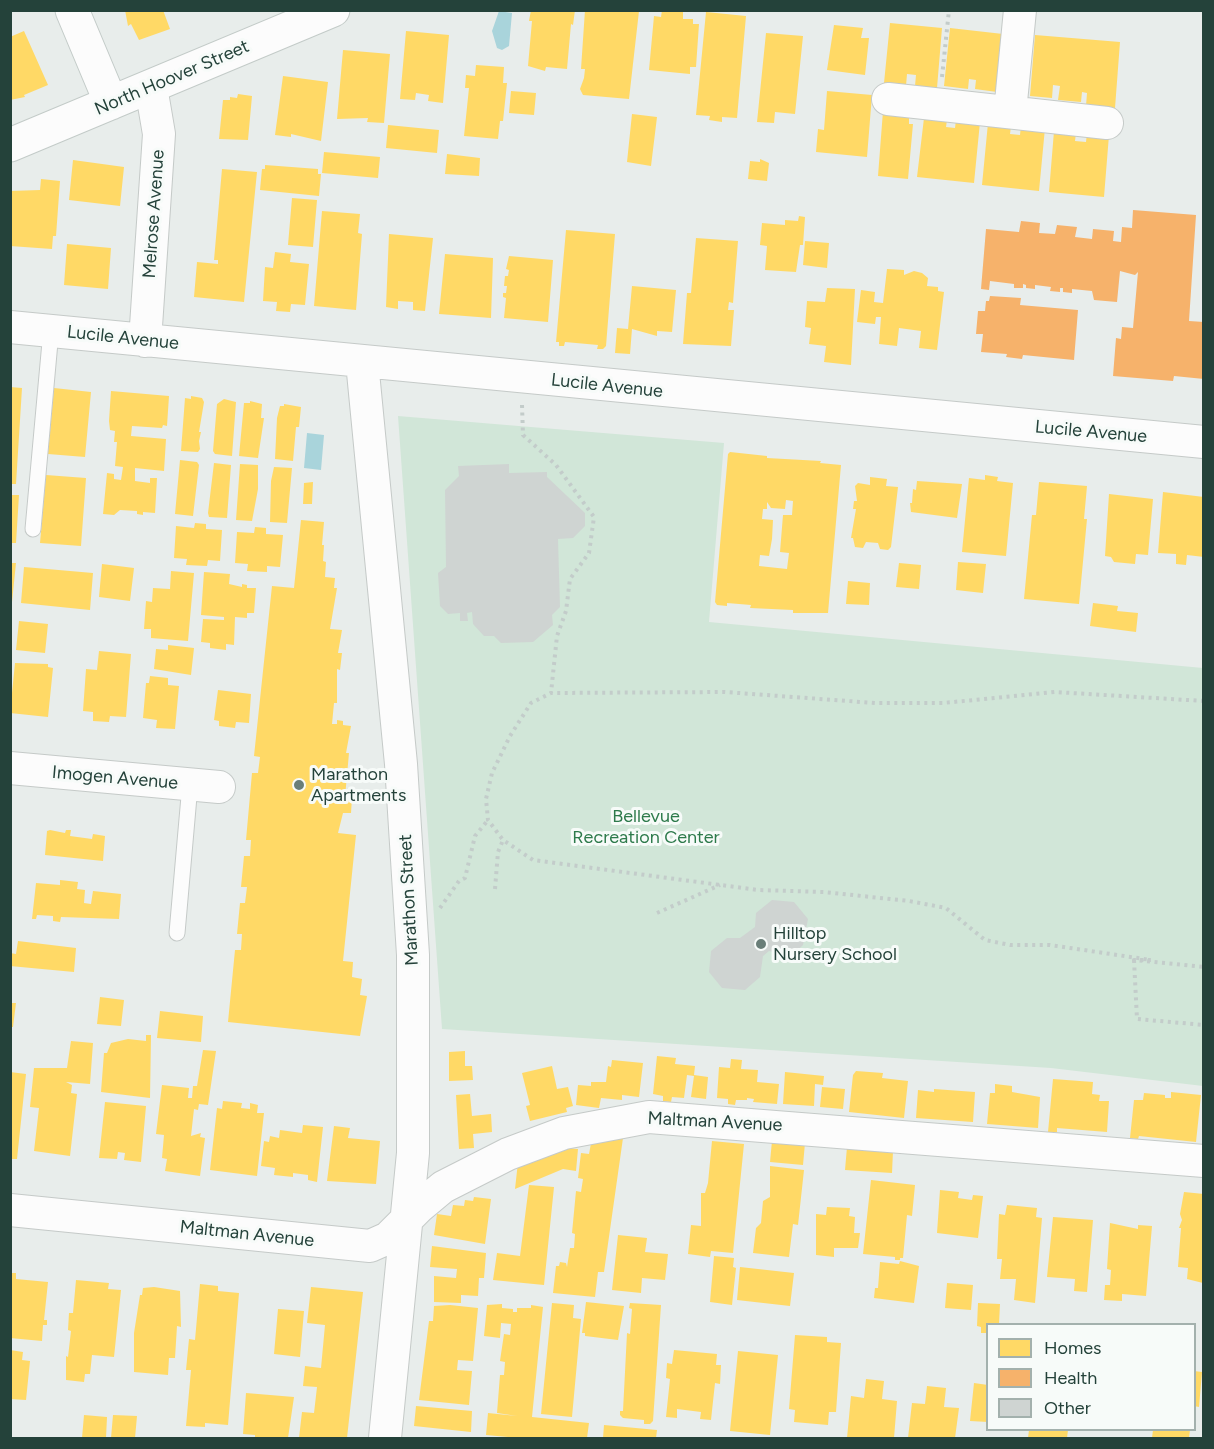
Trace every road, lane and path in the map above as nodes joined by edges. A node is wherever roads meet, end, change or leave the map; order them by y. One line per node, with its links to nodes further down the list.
1 (72, 10): 7 (street)
2 (333, 10): 5 (street, North Hoover Street)
3 (949, 10): 8 (path)
4 (1020, 10): 9 (street)
5 (151, 87): 7 (street, North Hoover Street); 14 (street, Melrose Avenue)
6 (888, 99): 8 (street)
7 (111, 103): 11 (street, North Hoover Street)
8 (939, 105): 9 (street)
9 (1010, 112): 10 (street)
10 (1107, 123)
11 (10, 145)
12 (10, 327): 13 (street, Lucile Avenue)
13 (51, 331): 14 (street, Lucile Avenue); 18 (lane)
14 (146, 341): 15 (street, Lucile Avenue)
15 (362, 362): 17 (street, Lucile Avenue); 27 (street, Marathon Street)
16 (523, 435): 19 (path)
17 (1203, 442)
18 (33, 529)
19 (551, 693): 20 (path); 23 (path)
20 (1203, 701)
21 (10, 768): 22 (street, Imogen Avenue)
22 (204, 786): 29 (lane)
23 (488, 820): 24 (path); 27 (path)
24 (503, 840): 25 (path); 26 (path)
25 (721, 885): 28 (path); 30 (path)
26 (495, 889)
27 (410, 912): 35 (street, Marathon Street)
28 (657, 913)
29 (177, 933)
30 (1134, 960): 31 (path); 32 (path)
31 (1203, 967)
32 (1203, 1025)
33 (1203, 1161): 35 (street, Maltman Avenue)
34 (10, 1210): 35 (street, Maltman Avenue)
35 (405, 1224): 36 (street, Marathon Street)
36 (385, 1438)

